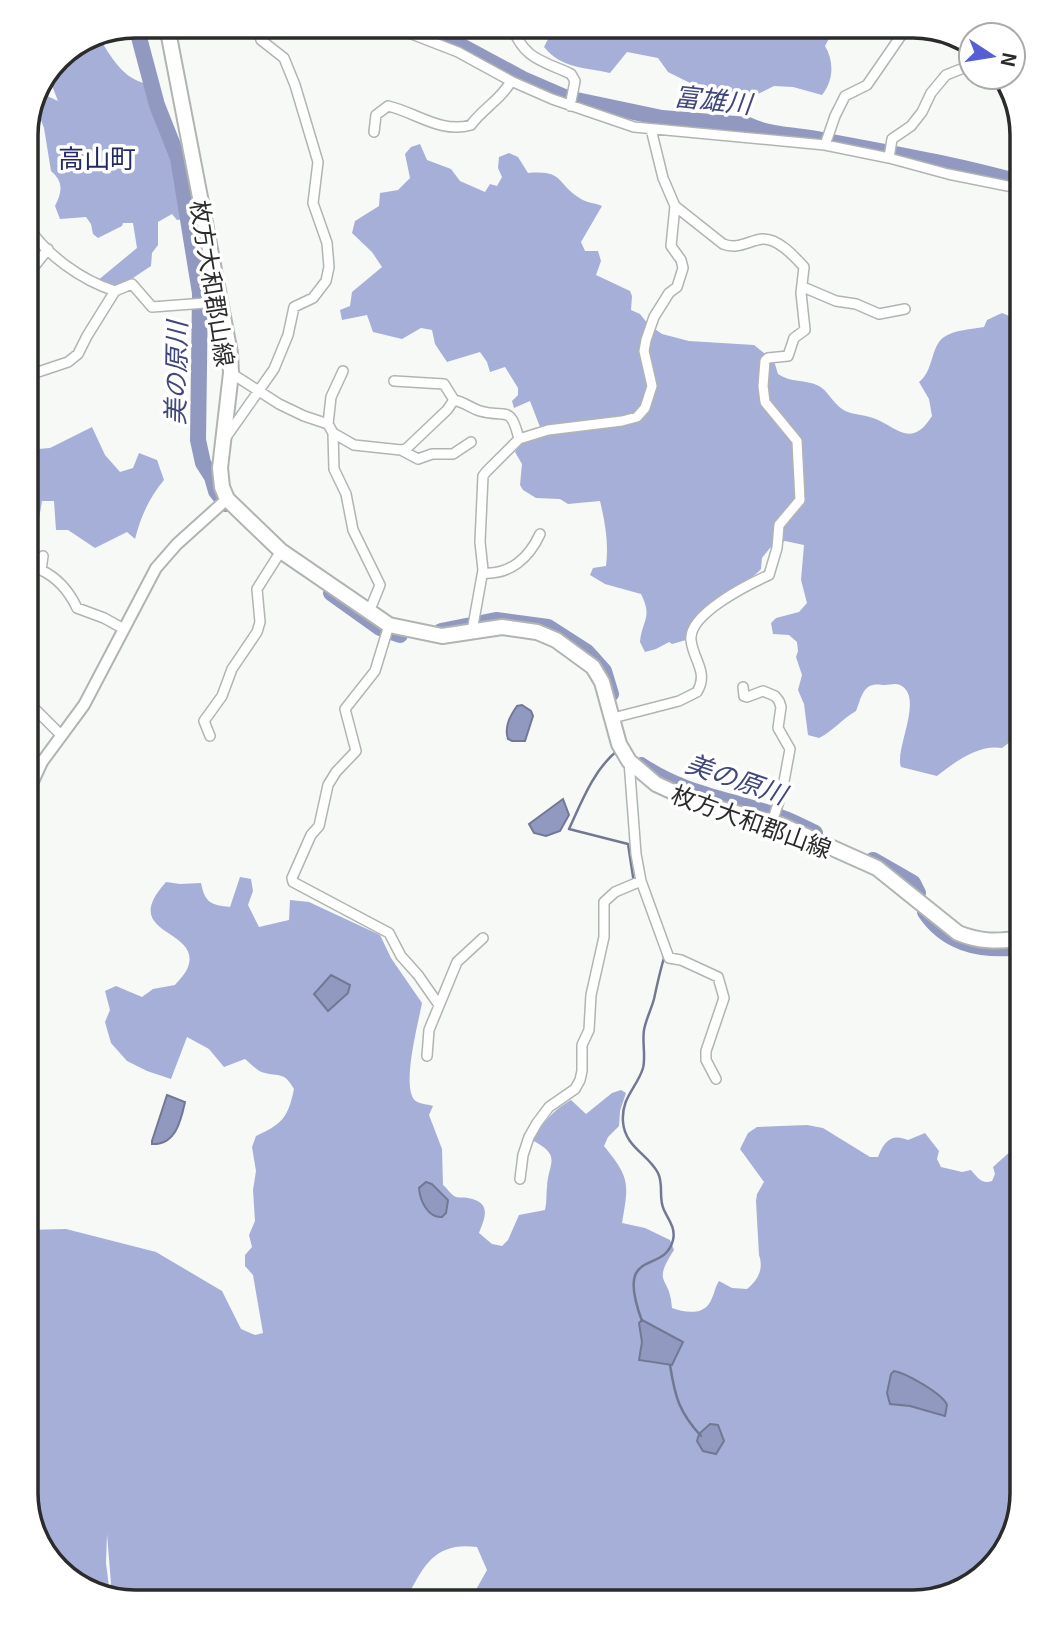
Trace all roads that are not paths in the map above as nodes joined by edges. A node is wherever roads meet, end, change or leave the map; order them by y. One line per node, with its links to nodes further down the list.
1 (169, 38): 20 (main road, 枚方大和郡山線)
2 (261, 38): 26 (street)
3 (423, 38): 7 (street)
4 (517, 38): 8 (street)
5 (898, 39): 11 (street)
6 (957, 71): 12 (street)
7 (511, 81): 8 (street); 10 (street)
8 (569, 106): 9 (street)
9 (651, 129): 11 (street); 14 (street)
10 (374, 132)
11 (825, 145): 12 (street)
12 (890, 153): 13 (street)
13 (1010, 187)
14 (675, 206): 18 (street); 29 (street)
15 (39, 239): 16 (street)
16 (48, 249): 17 (street); 19 (street)
17 (39, 261)
18 (803, 287): 21 (street); 44 (street)
19 (115, 291): 20 (street); 23 (street)
20 (213, 303): 24 (main road, 枚方大和郡山線)
21 (905, 309)
22 (343, 371): 28 (street)
23 (39, 372)
24 (230, 373): 26 (street); 31 (main road, 枚方大和郡山線)
25 (394, 381): 27 (street)
26 (257, 390): 28 (street); 31 (street)
27 (454, 400): 29 (street); 32 (street)
28 (331, 429): 32 (street); 38 (street)
29 (519, 439): 37 (street)
30 (471, 442): 32 (street)
31 (222, 443): 33 (main road, 枚方大和郡山線)
32 (401, 450)
33 (223, 502): 35 (main road, 枚方大和郡山線); 40 (street)
34 (540, 534): 37 (street)
35 (281, 551): 38 (main road, 枚方大和郡山線); 46 (street)
36 (43, 556): 40 (street)
37 (482, 573): 41 (street)
38 (369, 612): 39 (main road, 枚方大和郡山線)
39 (389, 625): 41 (main road, 枚方大和郡山線); 55 (street)
40 (124, 629): 45 (street)
41 (472, 631): 44 (main road, 枚方大和郡山線)
42 (743, 687): 51 (street)
43 (39, 713): 45 (street)
44 (613, 718): 48 (main road, 枚方大和郡山線)
45 (61, 735): 49 (street)
46 (210, 736)
47 (39, 761): 49 (street)
48 (629, 761): 51 (main road, 枚方大和郡山線); 52 (street)
49 (42, 762): 50 (street)
50 (39, 770)
51 (772, 822): 54 (main road, 枚方大和郡山線)
52 (641, 881): 57 (street); 58 (street)
53 (483, 938): 55 (street)
54 (1010, 940)
55 (439, 1005): 56 (street)
56 (426, 1056)
57 (716, 1079)
58 (520, 1179)

